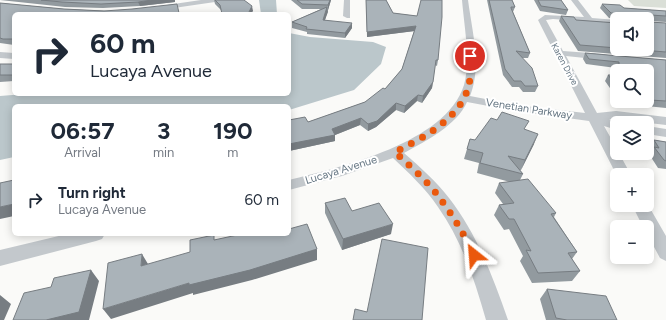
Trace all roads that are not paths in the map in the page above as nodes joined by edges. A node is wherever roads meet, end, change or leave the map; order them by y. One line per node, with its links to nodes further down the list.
1 (215, 0): 5 (street)
2 (347, 0): 6 (street)
3 (465, 0): 13 (street, Lucaya Avenue)
4 (574, 0): 7 (street)
5 (150, 9)
6 (347, 16)
7 (590, 20): 8 (street); 9 (street, Karen Drive)
8 (610, 21)
9 (559, 53): 12 (street); 14 (street, Karen Drive)
10 (0, 55): 11 (street)
11 (12, 56)
12 (613, 58)
13 (465, 98): 14 (street, Venetian Parkway); 19 (street, Lucaya Avenue)
14 (593, 118): 15 (street, Venetian Parkway); 16 (street, Venetian Parkway); 20 (street, Karen Drive)
15 (666, 121)
16 (610, 124)
17 (654, 131): 18 (street)
18 (666, 132)
19 (395, 152): 21 (street, Lucaya Avenue); 26 (street)
20 (620, 168)
21 (291, 185)
22 (644, 212): 24 (street)
23 (88, 236): 25 (street)
24 (665, 251)
25 (0, 258)
26 (497, 320)

